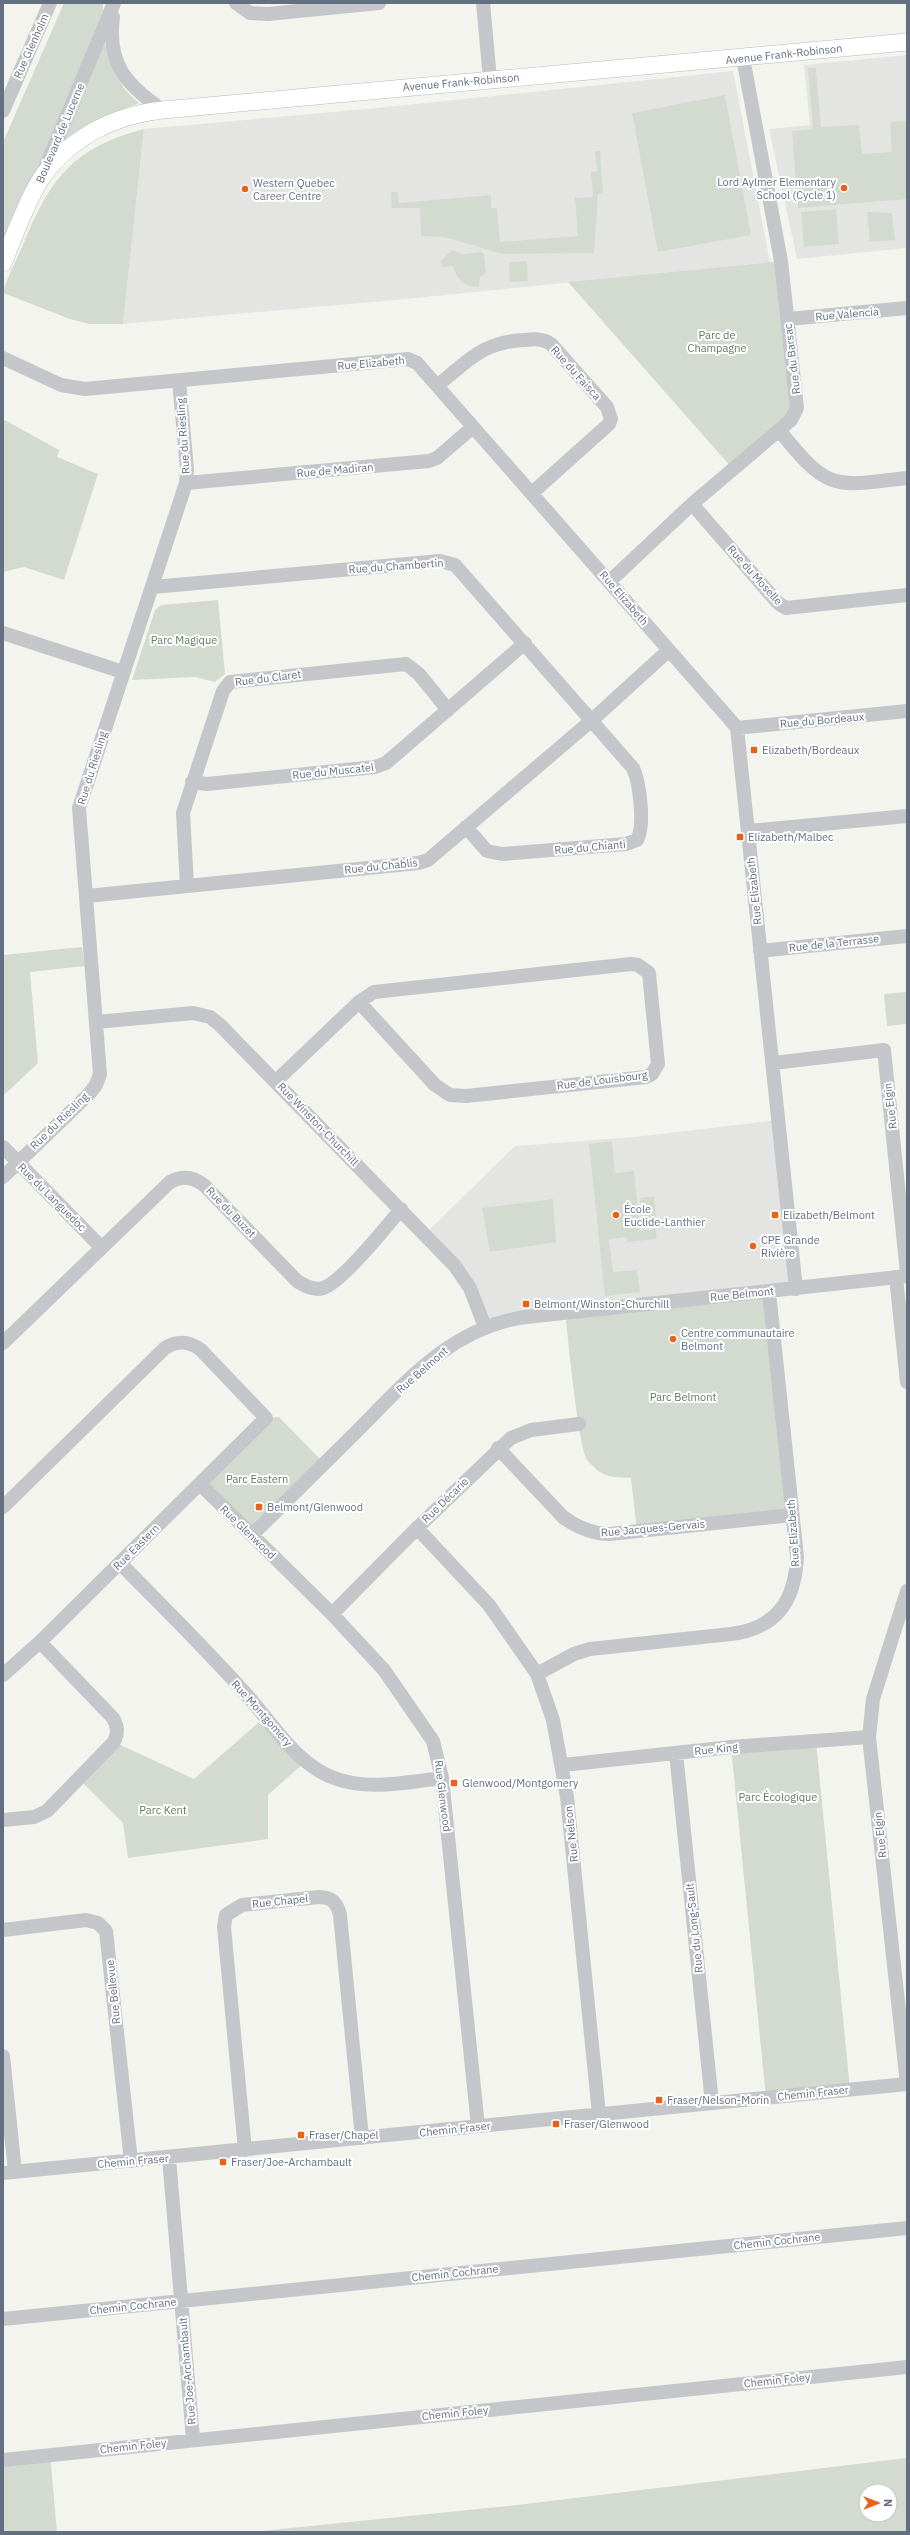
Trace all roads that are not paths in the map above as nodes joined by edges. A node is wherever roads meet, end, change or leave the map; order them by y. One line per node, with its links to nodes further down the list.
1 (50, 3): 10 (street, Rue Glenholm)
2 (115, 3): 9 (street); 11 (street, Boulevard de Lucerne)
3 (236, 3): 4 (street)
4 (379, 3)
5 (483, 3): 8 (street)
6 (907, 42): 7 (main road, Avenue Frank-Robinson)
7 (743, 58): 8 (main road, Avenue Frank-Robinson); 14 (street, Rue du Barsac)
8 (490, 79): 9 (main road, Avenue Frank-Robinson)
9 (163, 110): 11 (main road, Avenue Frank-Robinson)
10 (3, 111)
11 (39, 182): 12 (main road, Boulevard de Lucerne)
12 (3, 263)
13 (907, 308): 14 (street, Rue Valencia)
14 (788, 319): 19 (street, Rue du Barsac)
15 (3, 358): 16 (street, Rue Elizabeth)
16 (179, 381): 17 (street, Rue Elizabeth); 21 (street, Rue du Riesling)
17 (438, 386): 18 (street, Rue Elizabeth); 22 (street, Rue du Faisca)
18 (472, 427): 21 (street, Rue de Madiran); 22 (street, Rue Elizabeth)
19 (779, 430): 20 (street); 23 (street, Rue du Barsac)
20 (907, 478)
21 (186, 483): 25 (street, Rue du Riesling)
22 (532, 493): 24 (street, Rue Elizabeth)
23 (692, 504): 24 (street, Rue du Barsac); 26 (street, Rue du Moselle)
24 (610, 582): 29 (street, Rue Elizabeth)
25 (153, 586): 28 (street, Rue du Chambertin); 30 (street, Rue du Riesling)
26 (907, 595)
27 (3, 633): 30 (street)
28 (525, 643): 31 (street, Rue du Muscatel); 33 (street, Rue du Chambertin)
29 (669, 650): 33 (street, Rue du Chablis); 34 (street, Rue Elizabeth)
30 (123, 672): 40 (street, Rue du Riesling)
31 (448, 710): 35 (street, Rue du Muscatel); 35 (street, Rue du Claret)
32 (907, 711): 34 (street, Rue du Bordeaux)
33 (591, 721): 37 (street, Rue du Chablis); 37 (street, Rue du Chianti)
34 (737, 728): 38 (street, Rue Elizabeth)
35 (192, 782): 39 (street, Rue du Claret)
36 (907, 816): 38 (street)
37 (466, 827): 39 (street, Rue du Chablis)
38 (748, 832): 42 (street, Rue Elizabeth)
39 (187, 886): 40 (street, Rue du Chablis)
40 (87, 896): 44 (street, Rue du Riesling)
41 (907, 936): 42 (street, Rue de la Terrasse)
42 (760, 951): 45 (street, Rue Elizabeth)
43 (359, 1002): 43 (street, Rue de Louisbourg); 46 (street, Rue de Louisbourg)
44 (97, 1022): 46 (street, Rue Winston-Churchill); 49 (street, Rue du Riesling)
45 (772, 1063): 48 (street, Rue Elgin); 54 (street, Rue Elizabeth)
46 (276, 1081): 51 (street, Rue Winston-Churchill)
47 (3, 1147): 49 (street, Rue du Languedoc)
48 (901, 1155): 53 (street, Rue Elgin)
49 (18, 1162): 50 (street, Rue du Riesling); 52 (street, Rue du Languedoc)
50 (3, 1176)
51 (401, 1209): 52 (street, Rue du Buzet); 56 (street, Rue Winston-Churchill)
52 (101, 1247): 57 (street, Rue du Buzet)
53 (903, 1275): 54 (street, Rue Belmont); 58 (street, Rue Elgin)
54 (796, 1289): 55 (street, Rue Belmont)
55 (768, 1292): 56 (street, Rue Belmont); 63 (street, Rue Elizabeth)
56 (485, 1327): 65 (street, Rue Belmont)
57 (3, 1343)
58 (907, 1382)
59 (579, 1424): 60 (street, Rue Décarie)
60 (498, 1448): 63 (street, Rue Jacques-Gervais); 64 (street, Rue Décarie)
61 (200, 1484): 62 (street, Rue Eastern); 65 (street, Rue Glenwood); 66 (street, Rue Eastern)
62 (3, 1507)
63 (792, 1515): 70 (street, Rue Elizabeth)
64 (417, 1528): 68 (street, Rue Décarie); 70 (street, Rue Nelson)
65 (252, 1535): 68 (street, Rue Glenwood)
66 (120, 1563): 69 (street, Rue Eastern); 75 (street, Rue Montgomery)
67 (907, 1591): 72 (street, Rue Elgin)
68 (332, 1614): 75 (street, Rue Glenwood)
69 (40, 1642): 71 (street, Rue Eastern); 76 (street)
70 (537, 1674): 74 (street, Rue Nelson)
71 (3, 1675)
72 (869, 1737): 73 (street, Rue King); 79 (street, Rue Elgin)
73 (676, 1753): 74 (street, Rue King); 80 (street, Rue du Long-Sault)
74 (563, 1765): 81 (street, Rue Nelson)
75 (442, 1778): 82 (street, Rue Glenwood)
76 (3, 1820)
77 (3, 1930): 86 (street, Rue Bellevue)
78 (3, 2056): 87 (street)
79 (907, 2084): 80 (street, Chemin Fraser)
80 (712, 2103): 81 (street, Chemin Fraser)
81 (599, 2114): 82 (street, Chemin Fraser)
82 (478, 2126): 83 (street, Chemin Fraser)
83 (362, 2138): 84 (street, Chemin Fraser); 84 (street, Rue Chapel)
84 (246, 2150): 85 (street, Chemin Fraser)
85 (169, 2158): 86 (street, Chemin Fraser); 89 (street, Rue Joe-Archambault)
86 (131, 2161): 87 (street, Chemin Fraser)
87 (9, 2173)
88 (907, 2228): 89 (street, Chemin Cochrane)
89 (181, 2301): 90 (street, Chemin Cochrane); 92 (street, Rue Joe-Archambault)
90 (3, 2319)
91 (907, 2367): 92 (street, Chemin Foley)
92 (193, 2440): 93 (street, Chemin Foley)
93 (3, 2460)

